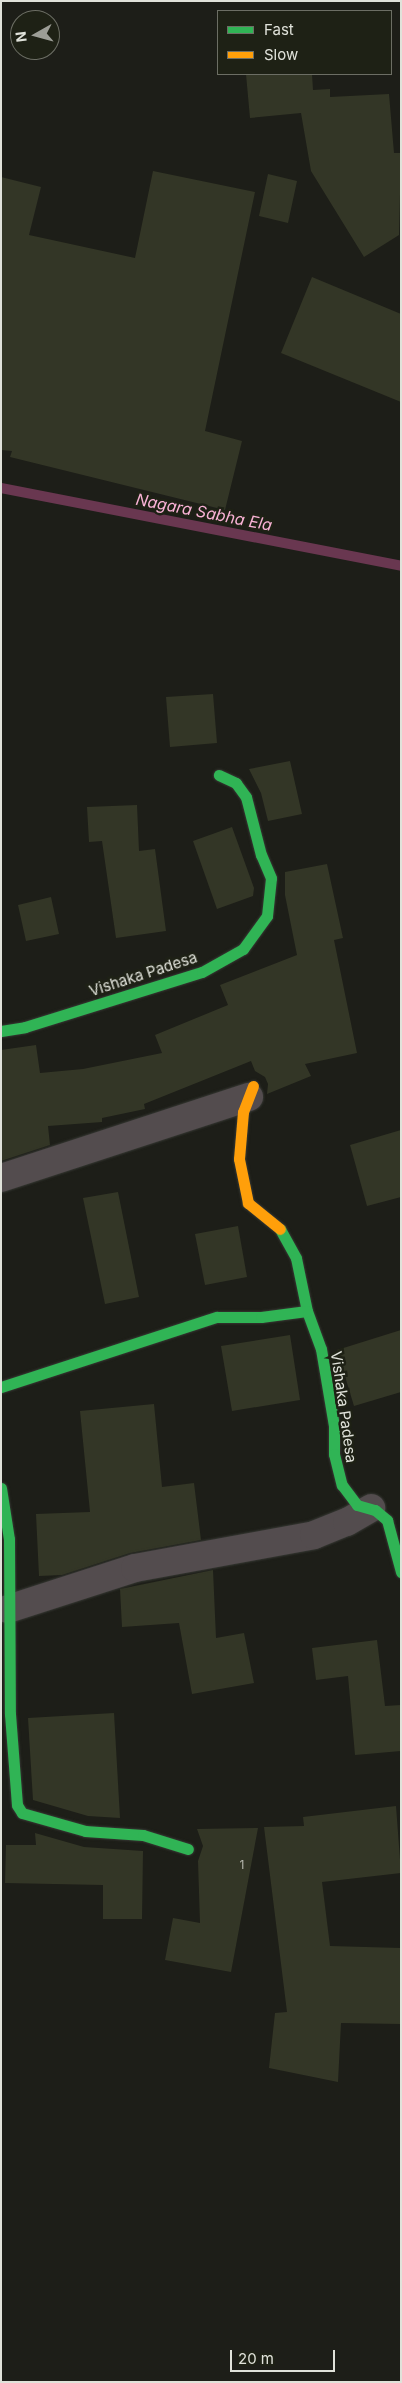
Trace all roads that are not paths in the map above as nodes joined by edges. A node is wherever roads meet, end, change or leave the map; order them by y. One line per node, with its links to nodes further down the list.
1 (219, 774): 2 (street, Vishaka Padesa)
2 (1, 1031)
3 (251, 1092): 4 (street); 5 (street, Vishaka Padesa)
4 (1, 1178)
5 (306, 1311): 6 (street); 8 (street, Vishaka Padesa)
6 (1, 1387)
7 (1, 1488): 10 (street)
8 (371, 1508): 9 (street, Vishaka Padesa); 10 (street)
9 (401, 1572)
10 (8, 1609): 11 (street)
11 (188, 1849)

